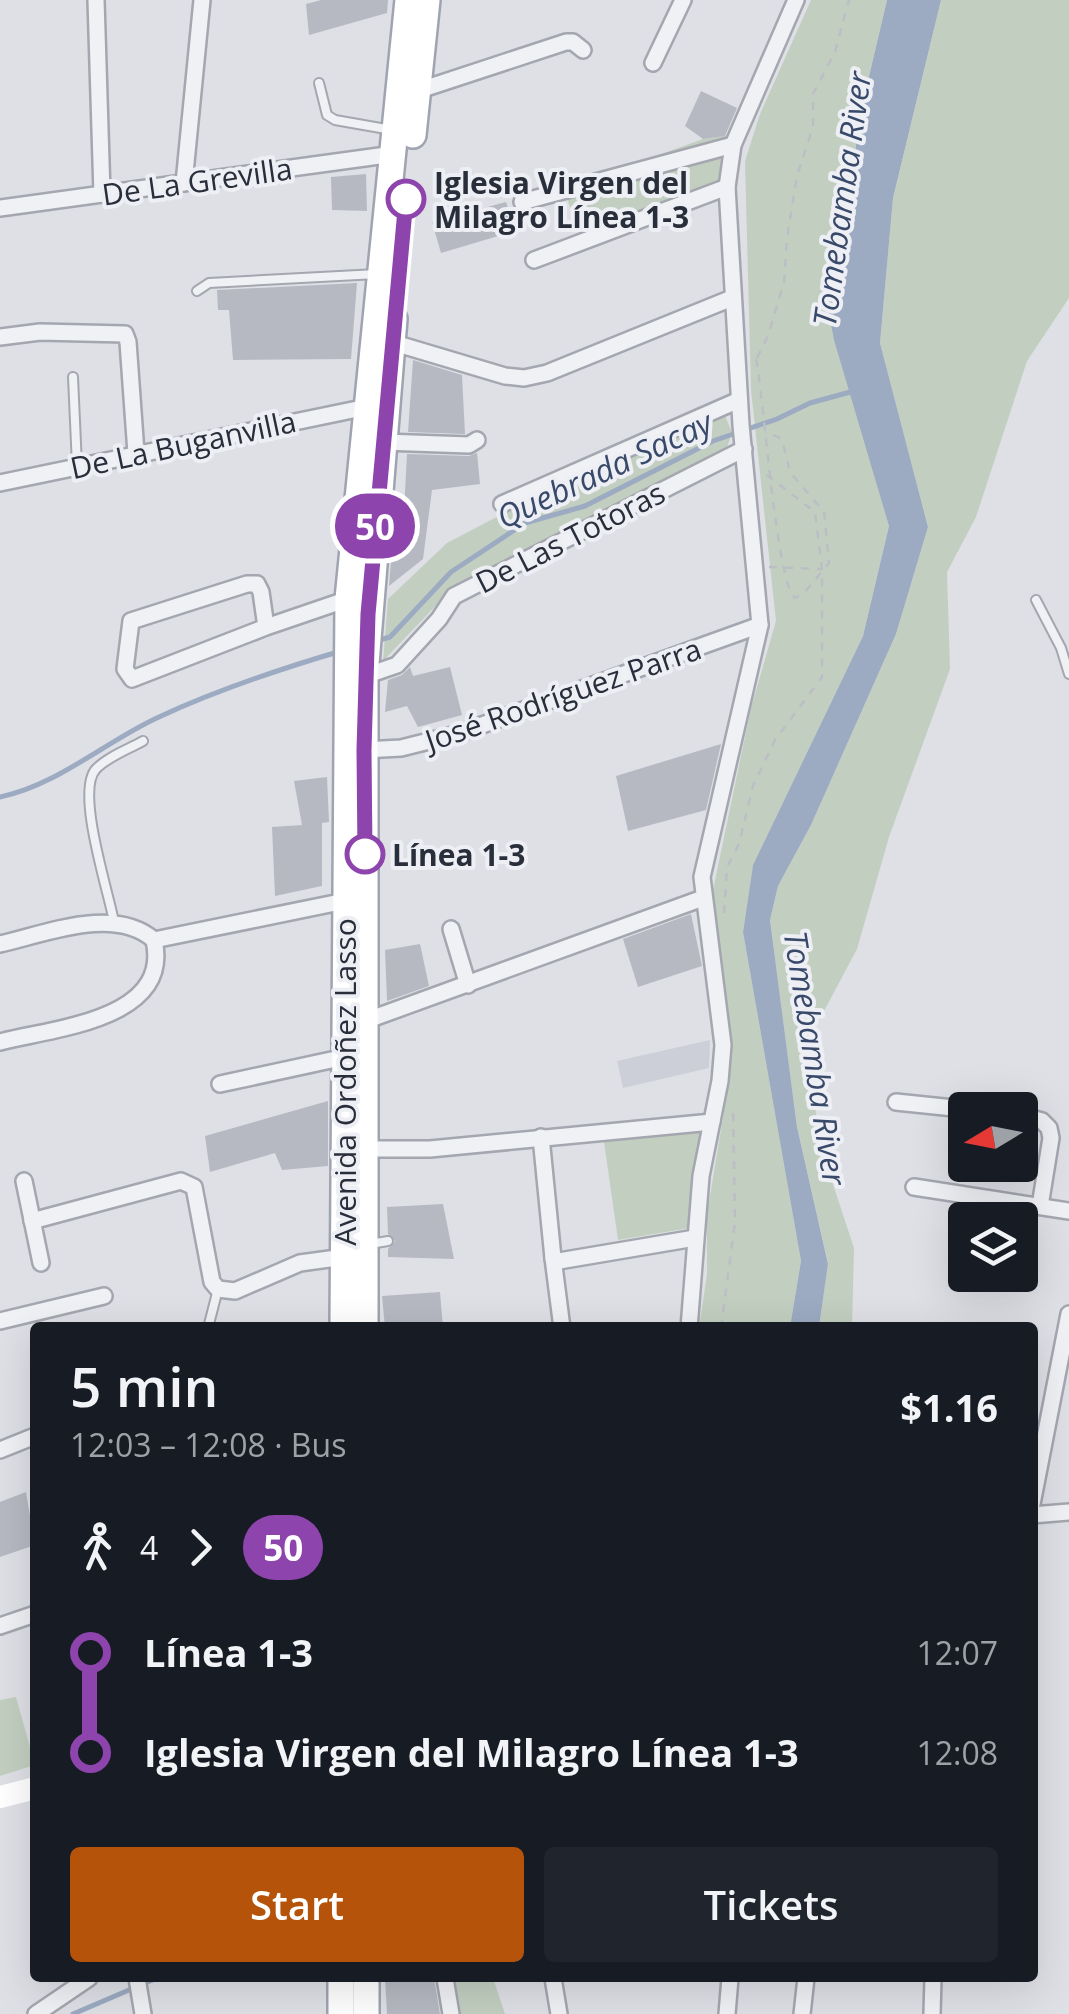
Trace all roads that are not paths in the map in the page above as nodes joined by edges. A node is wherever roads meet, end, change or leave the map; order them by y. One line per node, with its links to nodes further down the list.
1 (96, 0): 15 (street)
2 (202, 0): 13 (street)
3 (408, 0): 11 (main road, Avenida Ordoñez Lasso)
4 (427, 0): 10 (main road, Avenida Ordoñez Lasso)
5 (683, 0): 8 (street)
6 (796, 0): 12 (street)
7 (582, 50): 10 (street)
8 (653, 63)
9 (320, 83): 11 (lane)
10 (417, 91): 23 (main road, Avenida Ordoñez Lasso)
11 (395, 142): 13 (street, De La Grevilla); 19 (main road, Avenida Ordoñez Lasso)
12 (733, 145): 14 (street); 16 (street)
13 (184, 182): 15 (street, De La Grevilla)
14 (728, 187): 18 (street); 21 (street)
15 (102, 194): 17 (street, De La Grevilla)
16 (522, 202)
17 (0, 208)
18 (534, 260)
19 (381, 274): 20 (lane); 26 (main road, Avenida Ordoñez Lasso)
20 (198, 292)
21 (732, 298): 23 (street); 25 (street)
22 (0, 337): 30 (street)
23 (391, 342): 29 (main road, Avenida Ordoñez Lasso)
24 (73, 377): 31 (lane)
25 (739, 400): 27 (street); 33 (street)
26 (367, 407): 30 (street, De La Buganvilla); 35 (main road, Avenida Ordoñez Lasso)
27 (743, 438): 36 (street); 39 (street, De Las Totoras)
28 (477, 440): 29 (street)
29 (383, 442): 35 (main road, Avenida Ordoñez Lasso)
30 (136, 453): 31 (street, De La Buganvilla)
31 (77, 466): 32 (street, De La Buganvilla)
32 (0, 483)
33 (502, 504)
34 (1036, 600): 38 (lane)
35 (354, 609): 37 (street); 39 (main road, Avenida Ordoñez Lasso)
36 (760, 625): 41 (street, José Rodríguez Parra); 42 (street)
37 (266, 627): 37 (street)
38 (1069, 674)
39 (356, 681): 41 (main road, Avenida Ordoñez Lasso); 43 (main road, Avenida Ordoñez Lasso)
40 (143, 740): 44 (lane)
41 (364, 750): 49 (main road, Avenida Ordoñez Lasso)
42 (702, 898): 48 (street); 56 (street)
43 (345, 901): 46 (street); 51 (main road, Avenida Ordoñez Lasso)
44 (114, 922): 46 (street); 47 (street)
45 (451, 929): 48 (street)
46 (154, 940): 50 (street)
47 (0, 944)
48 (468, 985): 49 (street)
49 (366, 1021): 58 (main road, Avenida Ordoñez Lasso)
50 (0, 1042)
51 (345, 1057): 52 (street); 65 (main road, Avenida Ordoñez Lasso)
52 (220, 1084)
53 (896, 1102): 54 (street)
54 (948, 1107)
55 (1038, 1120): 61 (street)
56 (712, 1122): 57 (street); 64 (street)
57 (541, 1136): 58 (street); 66 (street)
58 (365, 1149): 65 (main road, Avenida Ordoñez Lasso)
59 (24, 1180): 63 (street)
60 (914, 1188): 61 (street)
61 (1040, 1206): 62 (street)
62 (1069, 1212)
63 (32, 1220): 67 (street); 68 (street)
64 (695, 1238): 66 (street); 76 (street)
65 (366, 1248): 68 (street); 73 (main road, Avenida Ordoñez Lasso); 74 (main road, Avenida Ordoñez Lasso)
66 (552, 1258): 75 (street)
67 (41, 1262)
68 (218, 1289): 72 (lane)
69 (104, 1296): 71 (street)
70 (1069, 1314): 79 (street)
71 (0, 1321)
72 (210, 1322)
73 (346, 1322)
74 (365, 1322)
75 (561, 1322)
76 (689, 1322)
77 (30, 1438): 78 (street)
78 (0, 1450)
79 (1038, 1473)
80 (1069, 1512): 81 (street)
81 (1038, 1514)
82 (30, 1616): 83 (street)
83 (0, 1626)
84 (30, 1789): 85 (street)
85 (0, 1798)
86 (83, 1982): 95 (street)
87 (341, 1982): 94 (main road)
88 (363, 1982): 94 (main road)
89 (446, 1982): 96 (street)
90 (554, 1982): 97 (street)
91 (730, 1982): 98 (street)
92 (806, 1982): 99 (street)
93 (932, 1982): 100 (street)
94 (343, 2013)
95 (36, 2014)
96 (451, 2014)
97 (559, 2014)
98 (728, 2014)
99 (802, 2014)
100 (932, 2014)

